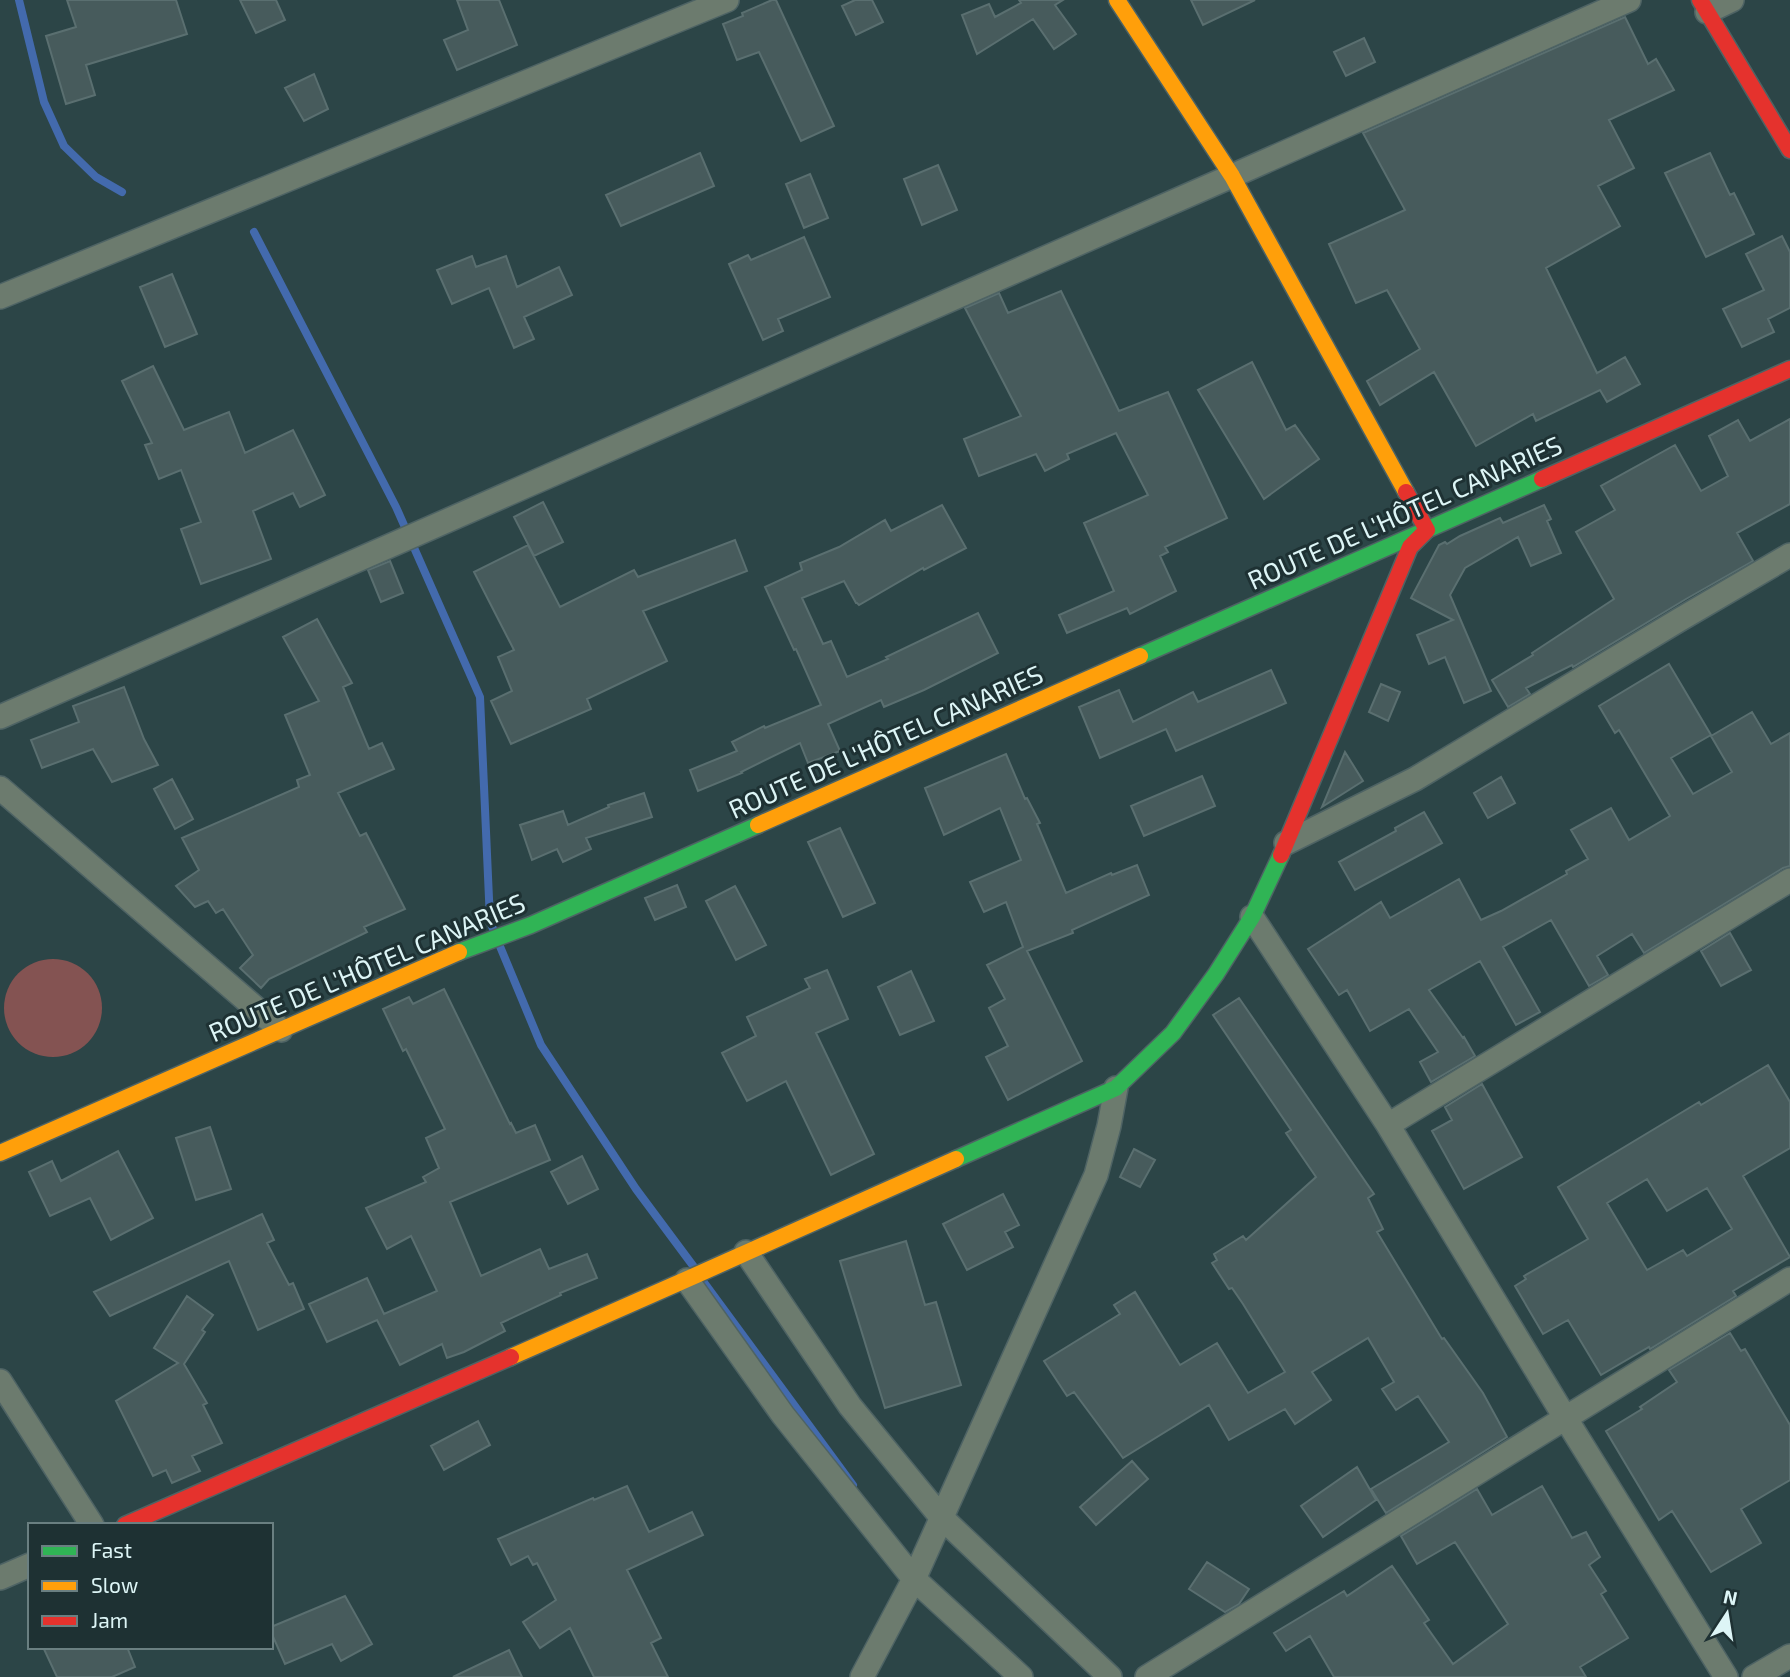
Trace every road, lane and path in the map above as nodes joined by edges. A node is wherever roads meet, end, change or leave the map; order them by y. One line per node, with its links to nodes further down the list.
1 (727, 0): 8 (street)
2 (1117, 0): 7 (street)
3 (1629, 0): 7 (street)
4 (1732, 0): 5 (street)
5 (1703, 6): 6 (street)
6 (1790, 150)
7 (1231, 177): 10 (street); 12 (street)
8 (0, 297)
9 (1790, 369): 10 (street, ROUTE DE L'HÔTEL CANARIES)
10 (1427, 530): 14 (street); 17 (street, ROUTE DE L'HÔTEL CANARIES)
11 (1790, 555): 14 (street)
12 (0, 717)
13 (0, 788): 17 (street)
14 (1286, 843): 16 (street)
15 (1790, 880): 19 (street)
16 (1252, 917): 18 (street); 19 (street)
17 (281, 1030): 20 (street, ROUTE DE L'HÔTEL CANARIES)
18 (1116, 1088): 21 (street); 26 (street)
19 (1388, 1125): 25 (street)
20 (0, 1153)
21 (746, 1252): 23 (street); 26 (street)
22 (1790, 1279): 25 (street)
23 (687, 1280): 28 (street); 31 (street)
24 (0, 1381): 27 (street)
25 (1566, 1419): 36 (street); 37 (street)
26 (941, 1517): 31 (street); 35 (street)
27 (91, 1523)
28 (130, 1523)
29 (28, 1566): 30 (street)
30 (0, 1578)
31 (914, 1579): 33 (street); 34 (street)
32 (1790, 1656): 38 (street)
33 (862, 1677)
34 (1021, 1677)
35 (1110, 1677)
36 (1147, 1677)
37 (1726, 1677)
38 (1754, 1677)

